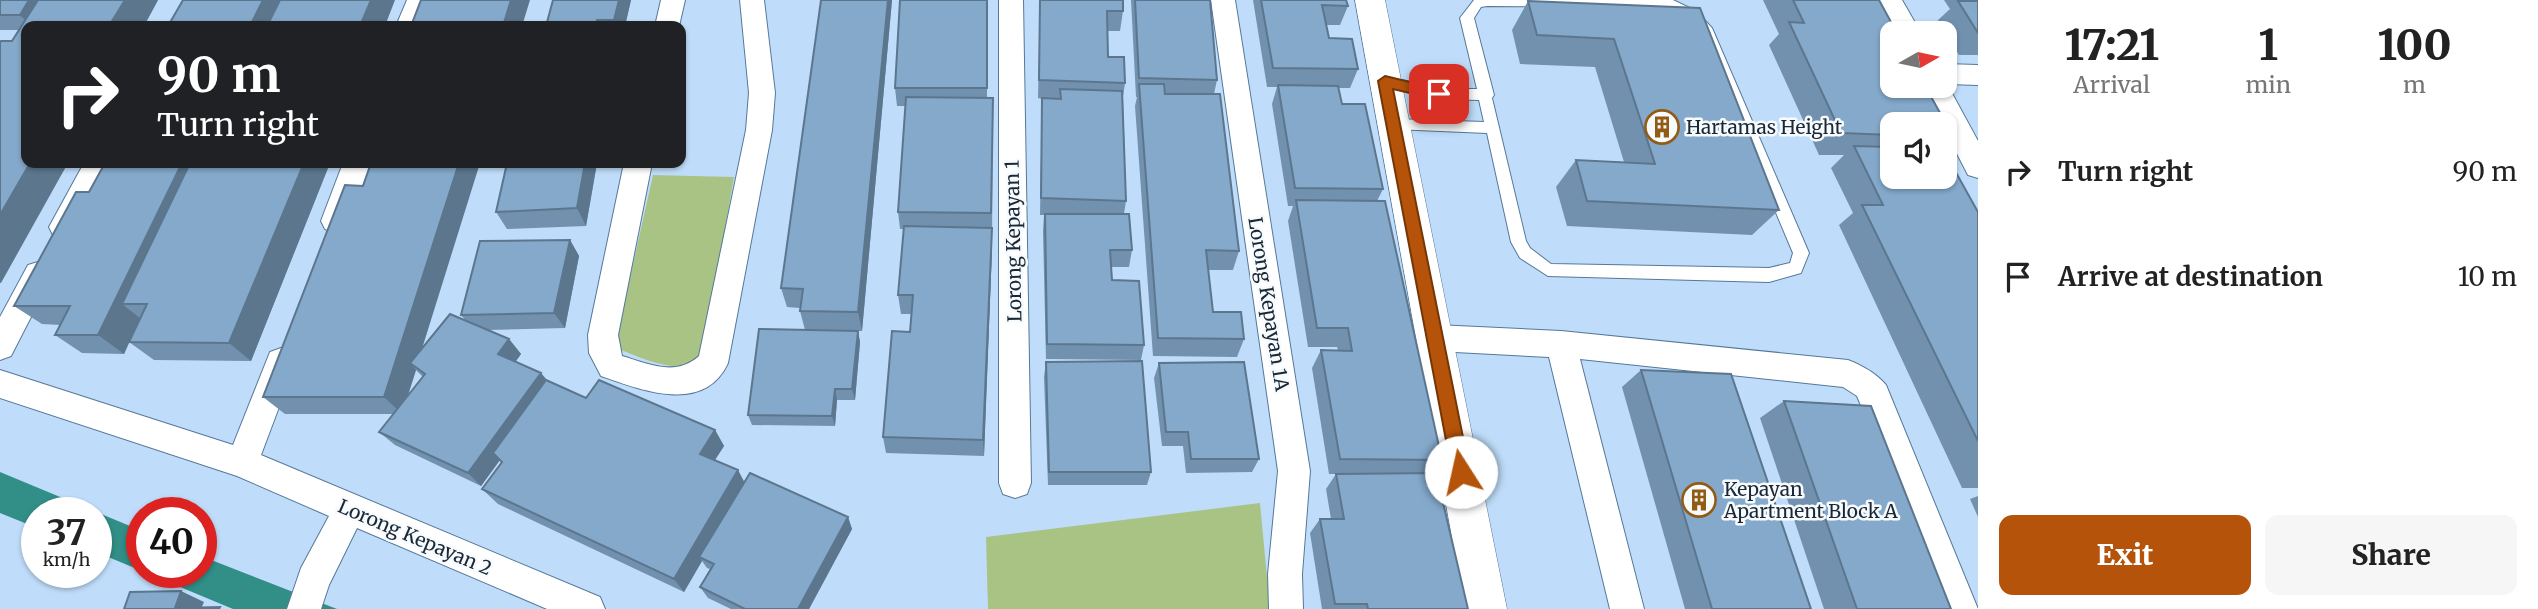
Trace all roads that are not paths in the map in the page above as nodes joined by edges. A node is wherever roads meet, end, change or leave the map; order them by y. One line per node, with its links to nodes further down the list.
1 (419, 0): 8 (street)
2 (673, 0): 9 (street)
3 (752, 0): 21 (street)
4 (1011, 0): 29 (street, Lorong Kepayan 1)
5 (1223, 0): 33 (street, Lorong Kepayan 1A)
6 (1370, 0): 13 (street)
7 (1890, 0): 10 (street)
8 (411, 21)
9 (668, 21)
10 (1901, 21)
11 (1957, 74): 12 (street)
12 (1978, 75)
13 (1385, 81): 14 (lane); 16 (street)
14 (1487, 95): 17 (lane); 17 (lane)
15 (1941, 98): 18 (street)
16 (1394, 124): 17 (lane); 24 (street)
17 (1494, 128)
18 (1978, 167)
19 (95, 168): 26 (street)
20 (355, 168): 22 (street)
21 (637, 168)
22 (327, 241)
23 (292, 332): 28 (street)
24 (1436, 338): 25 (street); 34 (street)
25 (1561, 344): 35 (street); 36 (street)
26 (0, 347)
27 (0, 384): 28 (street, Lorong Kepayan 2)
28 (242, 463): 30 (street, Lorong Kepayan 2)
29 (1015, 483)
30 (349, 510): 31 (street); 32 (street, Lorong Kepayan 2)
31 (309, 594)
32 (588, 609)
33 (1286, 609)
34 (1486, 609)
35 (1627, 609)
36 (1963, 609)

